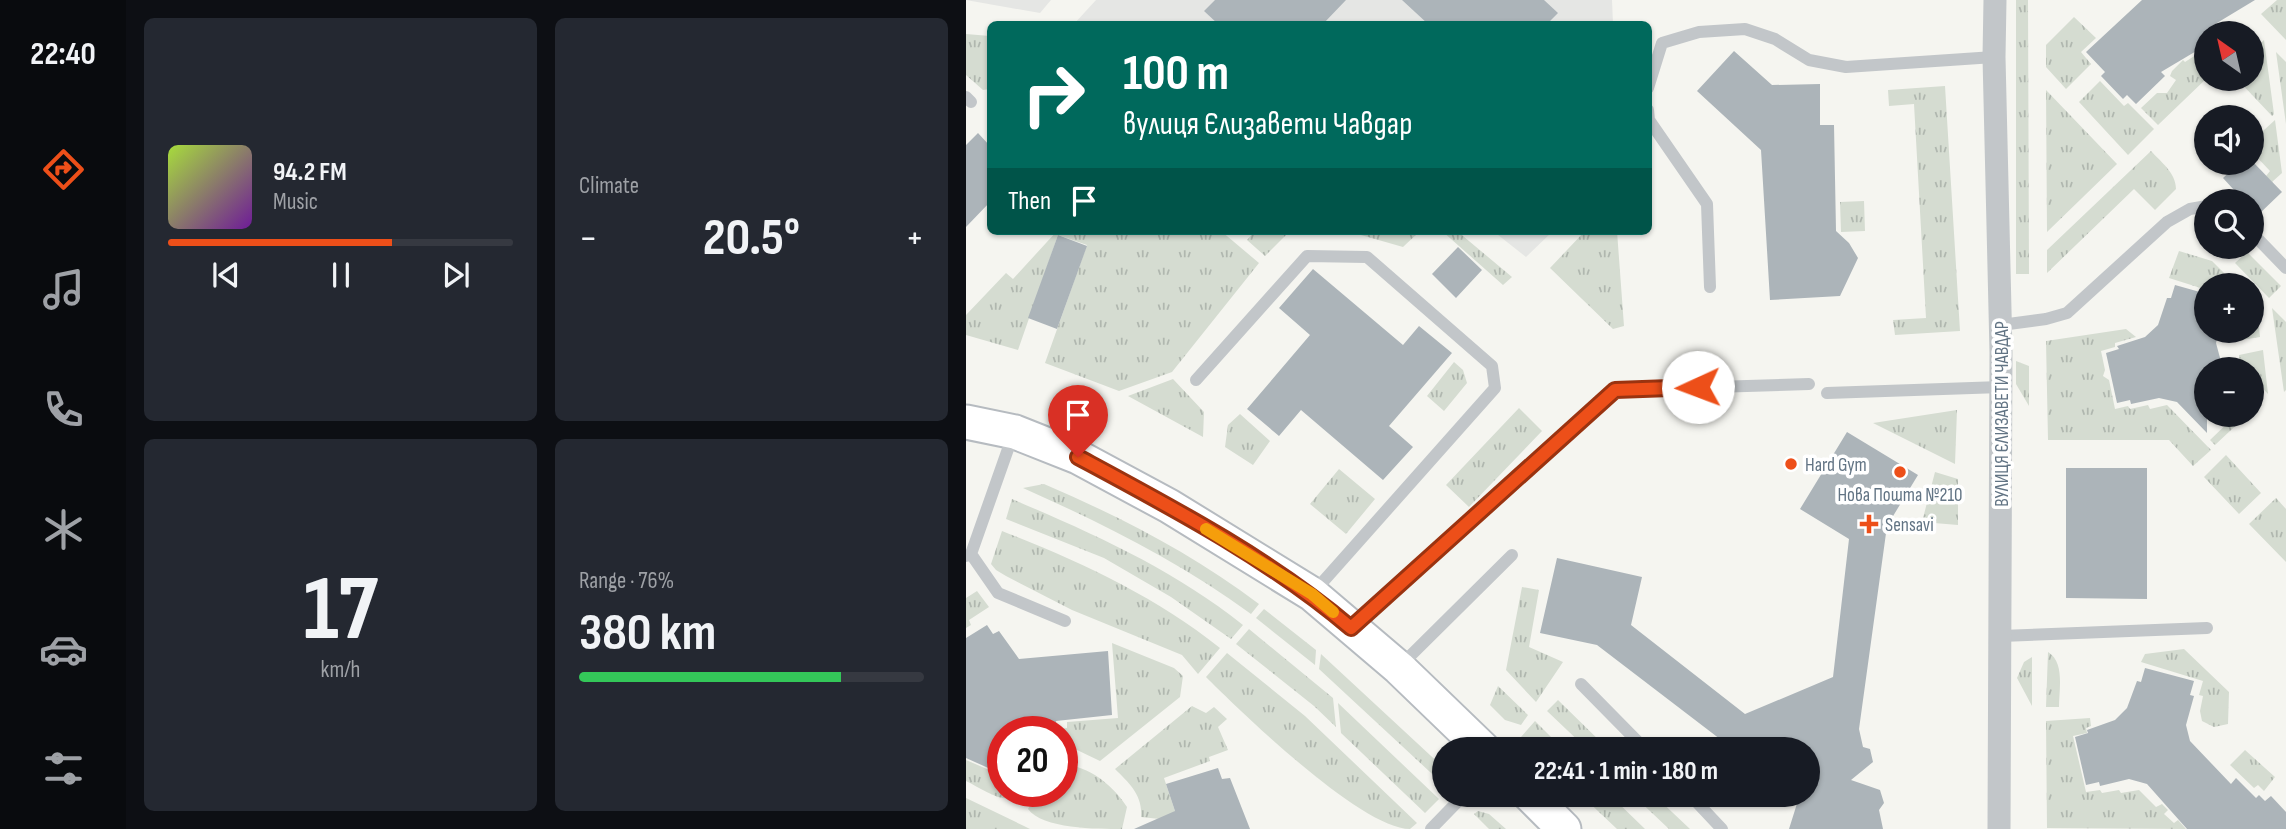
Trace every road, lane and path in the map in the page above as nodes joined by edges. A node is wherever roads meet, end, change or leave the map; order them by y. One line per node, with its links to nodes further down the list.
1 (1995, 0): 2 (street, ВУЛИЦЯ ЄЛИЗАВЕТИ ЧАВДАР)
2 (1994, 57): 3 (lane); 9 (street, ВУЛИЦЯ ЄЛИЗАВЕТИ ЧАВДАР)
3 (1652, 75)
4 (1652, 124): 8 (lane)
5 (2194, 208): 9 (lane)
6 (2264, 245): 7 (lane)
7 (2286, 268)
8 (1710, 287)
9 (2001, 325): 12 (street, ВУЛИЦЯ ЄЛИЗАВЕТИ ЧАВДАР)
10 (1196, 380): 18 (lane)
11 (1809, 384): 20 (lane)
12 (2001, 387): 13 (lane); 22 (street, ВУЛИЦЯ ЄЛИЗАВЕТИ ЧАВДАР)
13 (1827, 393)
14 (966, 422): 15 (street)
15 (1014, 432): 16 (lane); 18 (street)
16 (969, 555): 19 (lane)
17 (1512, 555): 23 (lane)
18 (1312, 594): 20 (street)
19 (1065, 621)
20 (1351, 628): 23 (street)
21 (2207, 628): 22 (lane)
22 (2001, 636): 33 (street, ВУЛИЦЯ ЄЛИЗАВЕТИ ЧАВДАР)
23 (1399, 668): 25 (street)
24 (1581, 684): 26 (lane)
25 (1471, 737)
26 (1633, 737)
27 (1453, 807): 30 (lane)
28 (1542, 807): 31 (street)
29 (1701, 807): 32 (lane)
30 (1432, 829)
31 (1564, 829)
32 (1722, 829)
33 (1999, 829)

